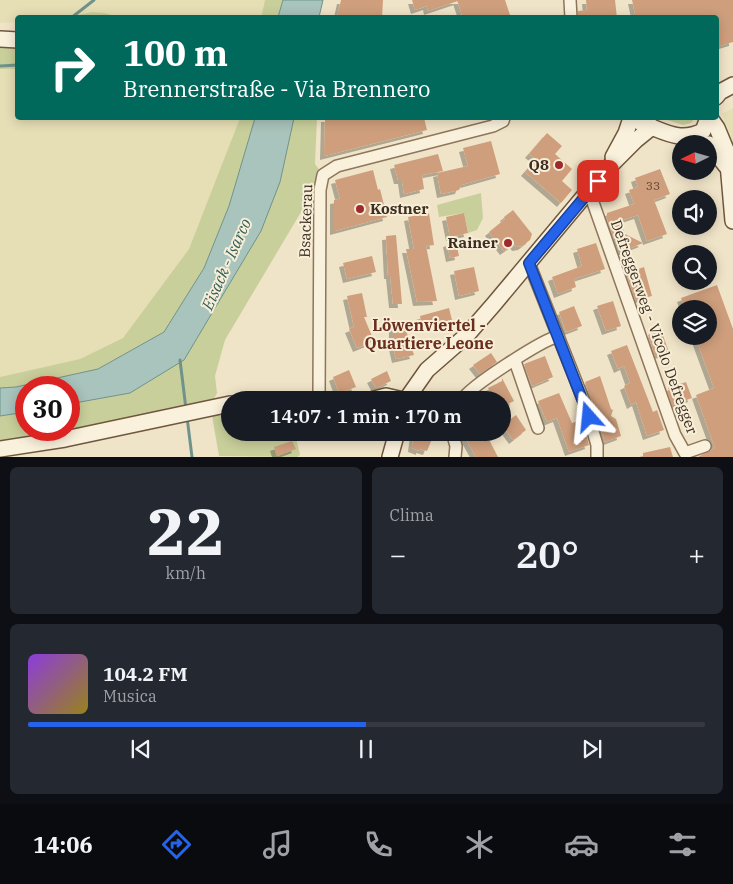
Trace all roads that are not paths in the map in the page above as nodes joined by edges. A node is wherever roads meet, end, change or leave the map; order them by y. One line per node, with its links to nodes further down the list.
1 (570, 0): 2 (street)
2 (571, 15)
3 (0, 39): 4 (main road)
4 (15, 40)
5 (733, 78): 6 (main road)
6 (719, 80)
7 (733, 85): 8 (main road)
8 (719, 93)
9 (504, 120): 26 (street, Bsackerau)
10 (630, 120): 19 (main road)
11 (639, 120): 14 (main road)
12 (708, 120): 16 (main road)
13 (711, 120): 18 (main road)
14 (652, 127): 15 (main road); 19 (main road)
15 (674, 135)
16 (694, 135)
17 (718, 156): 18 (main road)
18 (728, 168): 21 (main road)
19 (606, 170): 20 (main road)
20 (589, 191): 23 (main road); 33 (street, Defreggerweg - Vicolo Defregger)
21 (732, 215): 22 (main road)
22 (733, 221)
23 (529, 263): 24 (street); 27 (main road)
24 (558, 336): 25 (street); 37 (street)
25 (515, 360): 28 (street); 30 (street)
26 (319, 391)
27 (411, 391)
28 (469, 391)
29 (221, 406): 34 (main road)
30 (538, 428)
31 (394, 441): 35 (main road)
32 (455, 441): 36 (street)
33 (705, 446)
34 (0, 450)
35 (390, 456)
36 (456, 456)
37 (597, 456)

